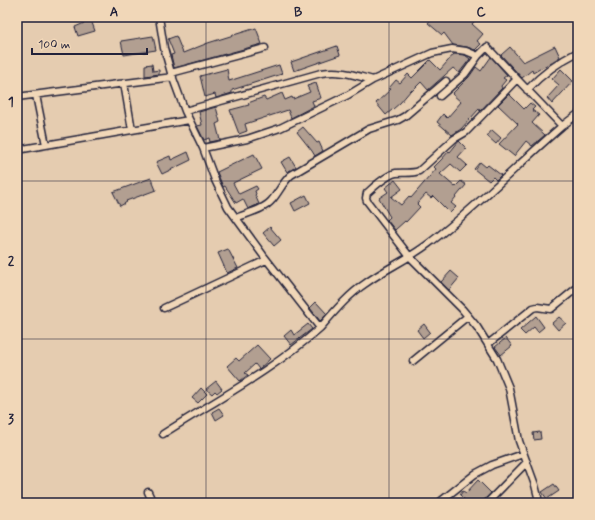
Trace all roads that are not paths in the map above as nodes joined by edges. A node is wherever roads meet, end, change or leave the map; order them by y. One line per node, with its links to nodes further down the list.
1 (159, 17): 5 (street)
2 (265, 48): 5 (street)
3 (578, 52): 10 (street)
4 (478, 56): 6 (street); 7 (street); 12 (street)
5 (172, 75): 9 (street); 14 (street)
6 (518, 79): 10 (street); 23 (street)
7 (373, 80): 14 (street); 20 (street)
8 (446, 81): 22 (street)
9 (124, 83): 11 (street); 18 (street)
10 (527, 90): 17 (street)
11 (36, 95): 13 (street); 19 (street)
12 (440, 96)
13 (17, 97)
14 (186, 111): 16 (street)
15 (578, 114): 17 (street)
16 (190, 120): 18 (street); 20 (street)
17 (562, 126): 23 (street)
18 (132, 130): 19 (street)
19 (46, 145): 21 (street)
20 (203, 148): 22 (street)
21 (17, 150)
22 (236, 218): 24 (street)
23 (410, 258): 27 (street); 28 (street)
24 (266, 260): 26 (street); 28 (street)
25 (578, 287): 29 (street)
26 (164, 308)
27 (468, 316): 29 (street); 30 (street)
28 (320, 328): 31 (street)
29 (488, 344): 32 (street)
30 (413, 361)
31 (163, 434)
32 (523, 454): 33 (street); 35 (street)
33 (527, 462): 37 (street); 38 (street)
34 (148, 492): 36 (street)
35 (441, 501)
36 (153, 503)
37 (487, 503)
38 (538, 503)

